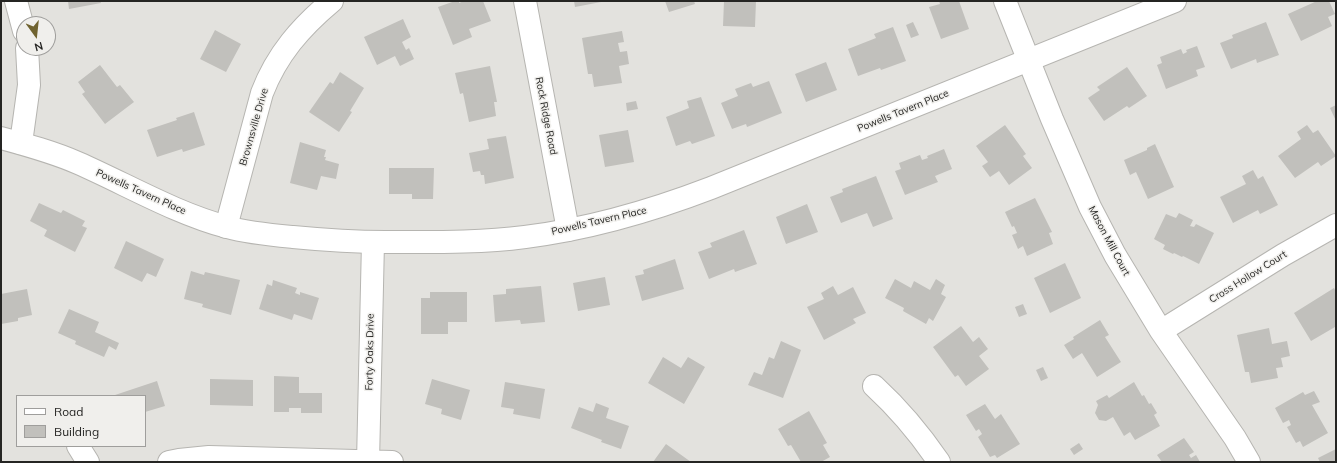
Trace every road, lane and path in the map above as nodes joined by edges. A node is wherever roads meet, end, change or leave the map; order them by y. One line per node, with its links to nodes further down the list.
1 (16, 1): 6 (street)
2 (332, 1): 11 (street, Brownsville Drive)
3 (525, 1): 12 (street, Rock Ridge Road)
4 (1005, 1): 8 (street, Mason Mill Court)
5 (1175, 1): 8 (street, Powells Tavern Place)
6 (20, 16)
7 (27, 56): 9 (street)
8 (1029, 60): 12 (street, Powells Tavern Place); 14 (street, Mason Mill Court)
9 (11, 141): 11 (street, Powells Tavern Place)
10 (1336, 225): 14 (street, Cross Hollow Court)
11 (226, 227): 13 (street, Powells Tavern Place)
12 (568, 230): 13 (street, Powells Tavern Place)
13 (373, 242): 19 (street, Forty Oaks Drive)
14 (1161, 331): 22 (street, Mason Mill Court)
15 (874, 386): 21 (street)
16 (79, 447): 17 (street)
17 (88, 462)
18 (169, 462): 19 (street)
19 (368, 462): 20 (street)
20 (392, 462)
21 (939, 462)
22 (1249, 462)

